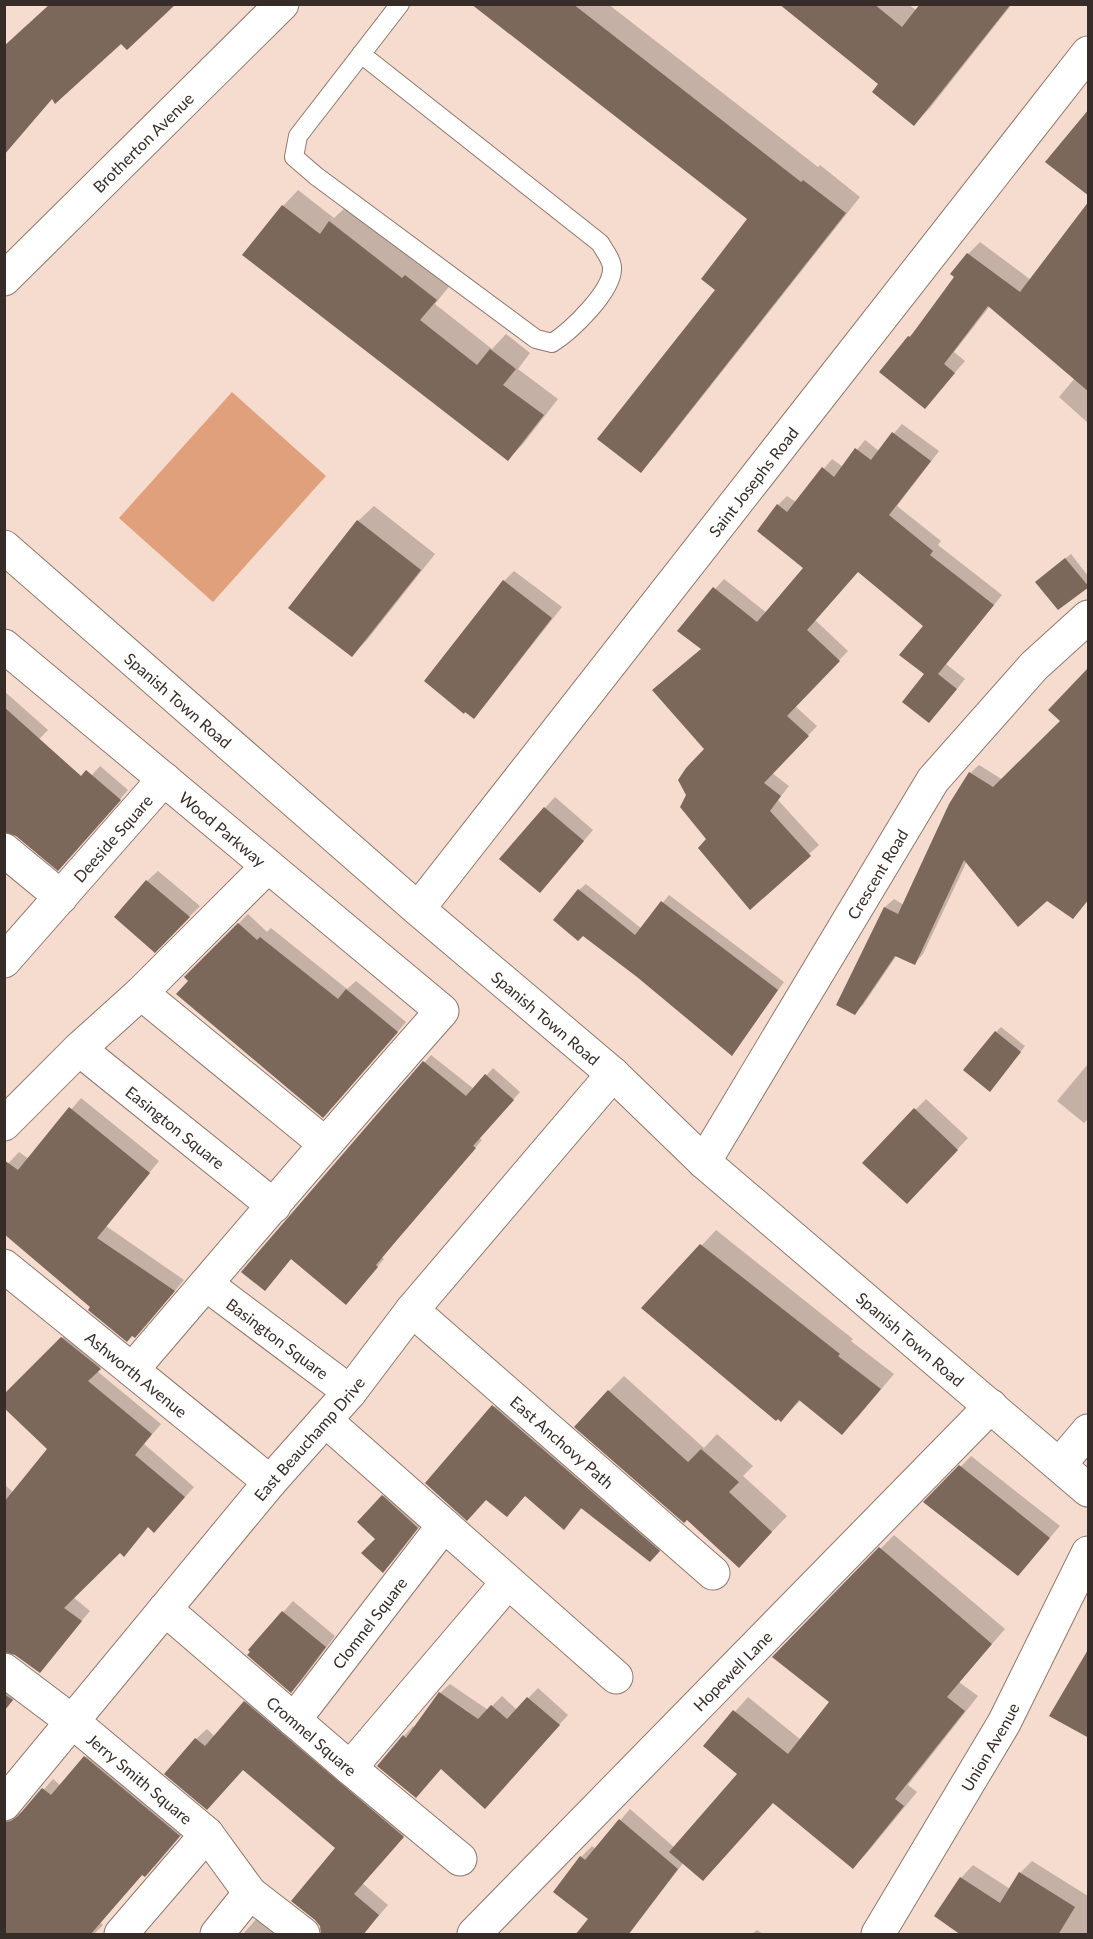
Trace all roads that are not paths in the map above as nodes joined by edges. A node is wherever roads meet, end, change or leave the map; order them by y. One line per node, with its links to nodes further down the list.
1 (282, 4): 5 (street, Brotherton Avenue)
2 (400, 4): 4 (lane)
3 (1089, 52): 13 (street, Saint Josephs Road)
4 (362, 54): 4 (lane)
5 (4, 279)
6 (4, 547): 13 (street, Spanish Town Road)
7 (1089, 617): 20 (street, Crescent Road)
8 (4, 646): 9 (street, Wood Parkway)
9 (164, 779): 11 (street, Wood Parkway); 12 (street, Deeside Square)
10 (4, 850): 12 (street, Deeside Square)
11 (268, 866): 15 (street); 19 (street, Wood Parkway)
12 (61, 897): 14 (street, Deeside Square)
13 (418, 909): 17 (street, Spanish Town Road)
14 (4, 961)
15 (141, 993): 16 (street); 19 (street)
16 (79, 1049): 18 (street); 21 (street, Easington Square)
17 (613, 1074): 20 (street, Spanish Town Road); 24 (street, East Beauchamp Drive)
18 (4, 1124)
19 (324, 1143): 21 (street)
20 (704, 1162): 27 (street, Spanish Town Road)
21 (274, 1206): 23 (street)
22 (4, 1266): 25 (street, Ashworth Avenue)
23 (206, 1284): 25 (street); 26 (street, Basington Square)
24 (412, 1310): 26 (street, East Beauchamp Drive); 35 (street, East Anchovy Path)
25 (132, 1370): 31 (street, Ashworth Avenue)
26 (350, 1392): 28 (street, East Beauchamp Drive)
27 (991, 1406): 30 (street, Spanish Town Road); 50 (street, Hopewell Lane)
28 (325, 1420): 31 (street, East Beauchamp Drive); 33 (street)
29 (1089, 1431): 30 (street)
30 (1060, 1464): 32 (street, Spanish Town Road)
31 (270, 1482): 37 (street, East Beauchamp Drive)
32 (1089, 1490)
33 (444, 1525): 36 (street); 40 (street, Clomnel Square)
34 (1089, 1553): 51 (street, Union Avenue)
35 (713, 1573)
36 (508, 1582): 39 (street); 42 (street)
37 (165, 1609): 40 (street, Cromnel Square); 41 (street, East Beauchamp Drive)
38 (4, 1670): 41 (street, Jerry Smith Square)
39 (616, 1677)
40 (294, 1720): 42 (street, Cromnel Square)
41 (73, 1722): 43 (street, East Beauchamp Drive); 44 (street, Jerry Smith Square)
42 (350, 1768): 45 (street, Cromnel Square)
43 (4, 1804)
44 (207, 1834): 46 (street, Jerry Smith Square); 47 (street, Jerry Smith Square)
45 (460, 1859)
46 (250, 1893): 48 (street); 49 (street, Jerry Smith Square)
47 (120, 1935)
48 (217, 1935)
49 (303, 1935)
50 (474, 1935)
51 (878, 1935)

